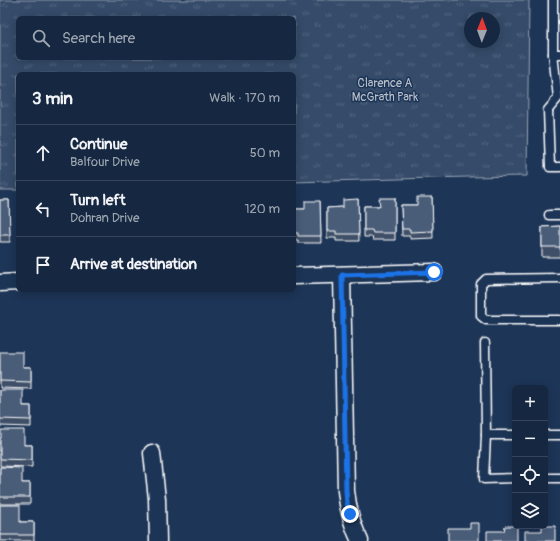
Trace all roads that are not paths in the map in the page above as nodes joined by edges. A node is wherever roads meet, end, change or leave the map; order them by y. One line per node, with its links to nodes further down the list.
1 (553, 0): 2 (lane)
2 (556, 54): 3 (lane)
3 (559, 98): 4 (lane)
4 (560, 167)
5 (549, 215): 6 (lane)
6 (560, 215)
7 (434, 272): 8 (street)
8 (342, 275): 9 (street); 24 (street)
9 (296, 276)
10 (560, 278): 13 (lane)
11 (16, 282): 12 (street)
12 (0, 283)
13 (560, 320)
14 (485, 343): 15 (lane)
15 (486, 435): 16 (lane); 20 (lane)
16 (512, 435)
17 (548, 435): 18 (lane)
18 (560, 436)
19 (152, 453): 23 (street)
20 (512, 478)
21 (548, 478): 22 (lane)
22 (560, 478)
23 (158, 541)
24 (360, 541)

